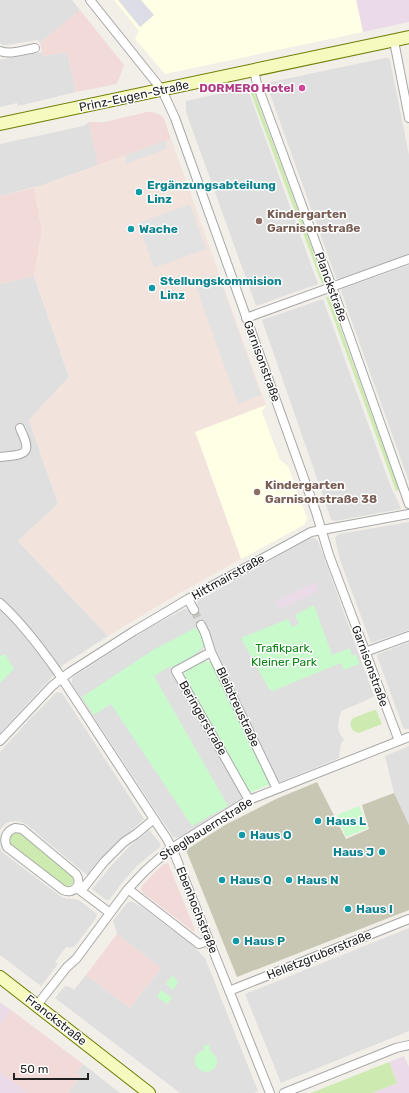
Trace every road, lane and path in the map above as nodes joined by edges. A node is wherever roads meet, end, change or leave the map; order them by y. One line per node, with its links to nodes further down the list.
1 (90, 0): 7 (street, Garnisonstraße)
2 (409, 37): 3 (main road, Prinz-Eugen-Straße)
3 (394, 40): 6 (main road, Prinz-Eugen-Straße); 8 (street)
4 (35, 48): 5 (street)
5 (0, 51)
6 (254, 70): 7 (main road, Prinz-Eugen-Straße); 11 (street, Planckstraße)
7 (162, 90): 9 (main road, Prinz-Eugen-Straße); 12 (street, Garnisonstraße)
8 (409, 118)
9 (0, 124)
10 (409, 259): 11 (street)
11 (332, 288): 12 (street); 15 (street, Planckstraße)
12 (246, 318): 17 (street, Garnisonstraße)
13 (20, 428): 14 (street)
14 (0, 457)
15 (409, 504)
16 (409, 514): 17 (street, Hittmairstraße)
17 (321, 529): 18 (street, Hittmairstraße); 24 (street, Garnisonstraße)
18 (188, 599): 20 (street); 25 (street, Hittmairstraße)
19 (0, 603): 25 (street)
20 (194, 610)
21 (201, 625): 23 (street, Bleibtreustraße)
22 (409, 636): 24 (street)
23 (211, 652): 29 (street, Bleibtreustraße); 30 (street, Beringerstraße)
24 (366, 652): 28 (street, Garnisonstraße)
25 (62, 678): 27 (street, Hittmairstraße); 31 (street, Ebenhochstraße)
26 (409, 737): 28 (street, Stieglbauernstraße)
27 (0, 741)
28 (399, 741): 29 (street, Stieglbauernstraße)
29 (277, 789): 30 (street, Stieglbauernstraße)
30 (249, 800): 32 (street, Stieglbauernstraße)
31 (154, 819): 32 (street, Ebenhochstraße); 33 (street)
32 (172, 848): 34 (street, Stieglbauernstraße); 37 (street, Ebenhochstraße)
33 (79, 889): 33 (street); 35 (street)
34 (128, 889): 35 (street, Stieglbauernstraße); 37 (street)
35 (110, 913): 40 (street, Stieglbauernstraße)
36 (409, 919): 39 (street, Helletzgruberstraße)
37 (209, 941): 39 (street, Ebenhochstraße)
38 (0, 977): 40 (main road, Franckstraße)
39 (229, 991): 43 (street, Ebenhochstraße)
40 (37, 1005): 42 (main road, Franckstraße)
41 (409, 1045): 44 (street)
42 (149, 1093)
43 (270, 1093)
44 (284, 1093)

